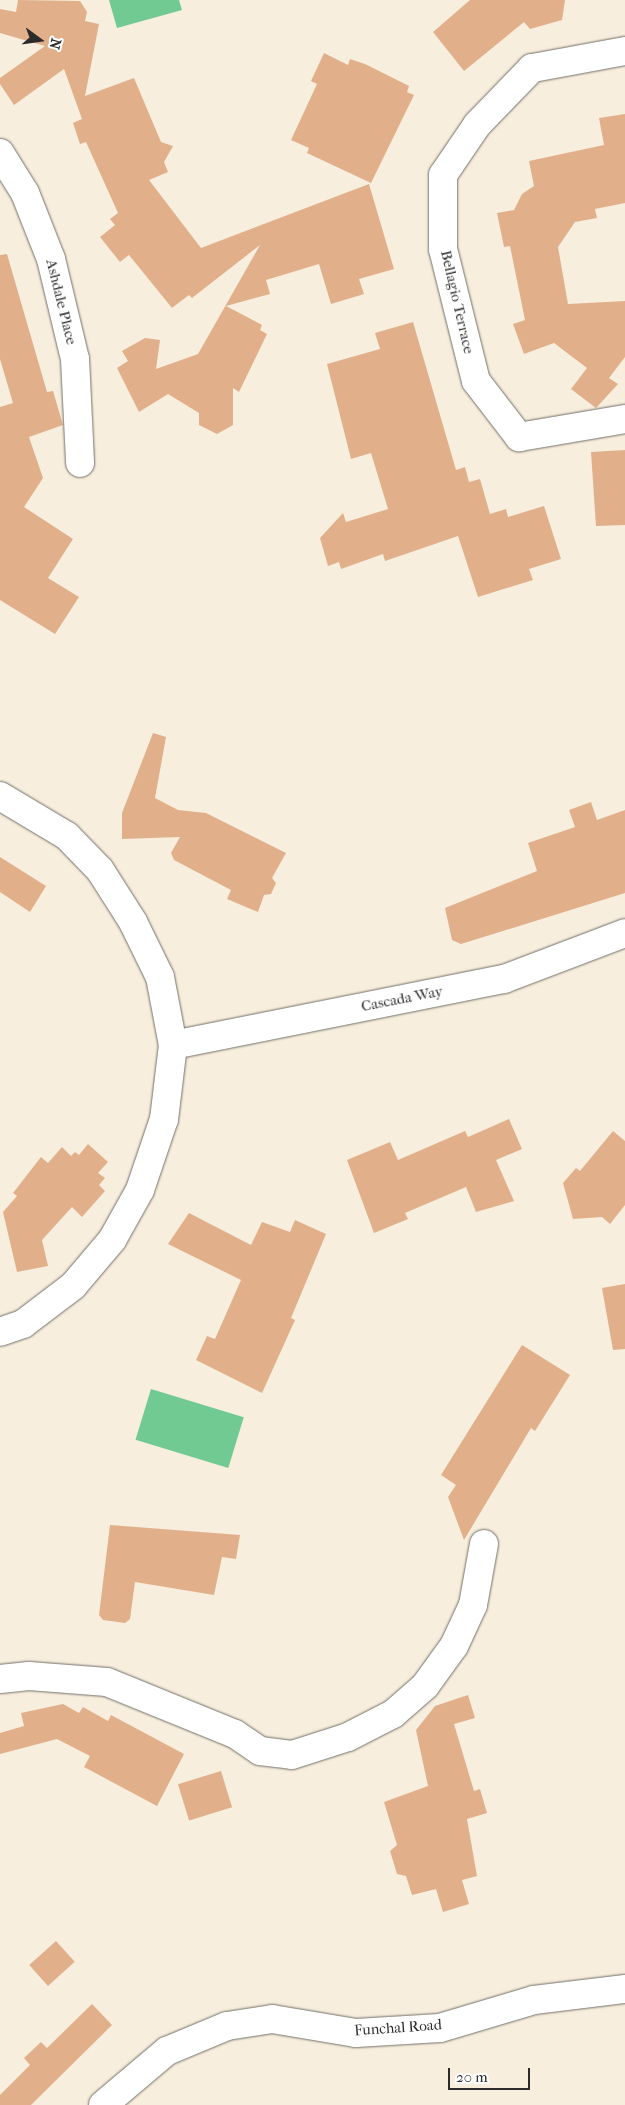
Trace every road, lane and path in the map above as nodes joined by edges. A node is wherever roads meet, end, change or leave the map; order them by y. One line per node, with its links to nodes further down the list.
1 (625, 51): 3 (street, Bellagio Terrace)
2 (0, 153): 4 (street, Ashdale Place)
3 (625, 419)
4 (80, 463)
5 (0, 796): 7 (street)
6 (625, 933): 7 (street, Cascada Way)
7 (173, 1045): 8 (street)
8 (0, 1332)
9 (484, 1544): 10 (street)
10 (0, 1680)
11 (625, 1990): 12 (street, Funchal Road)
12 (103, 2105)

